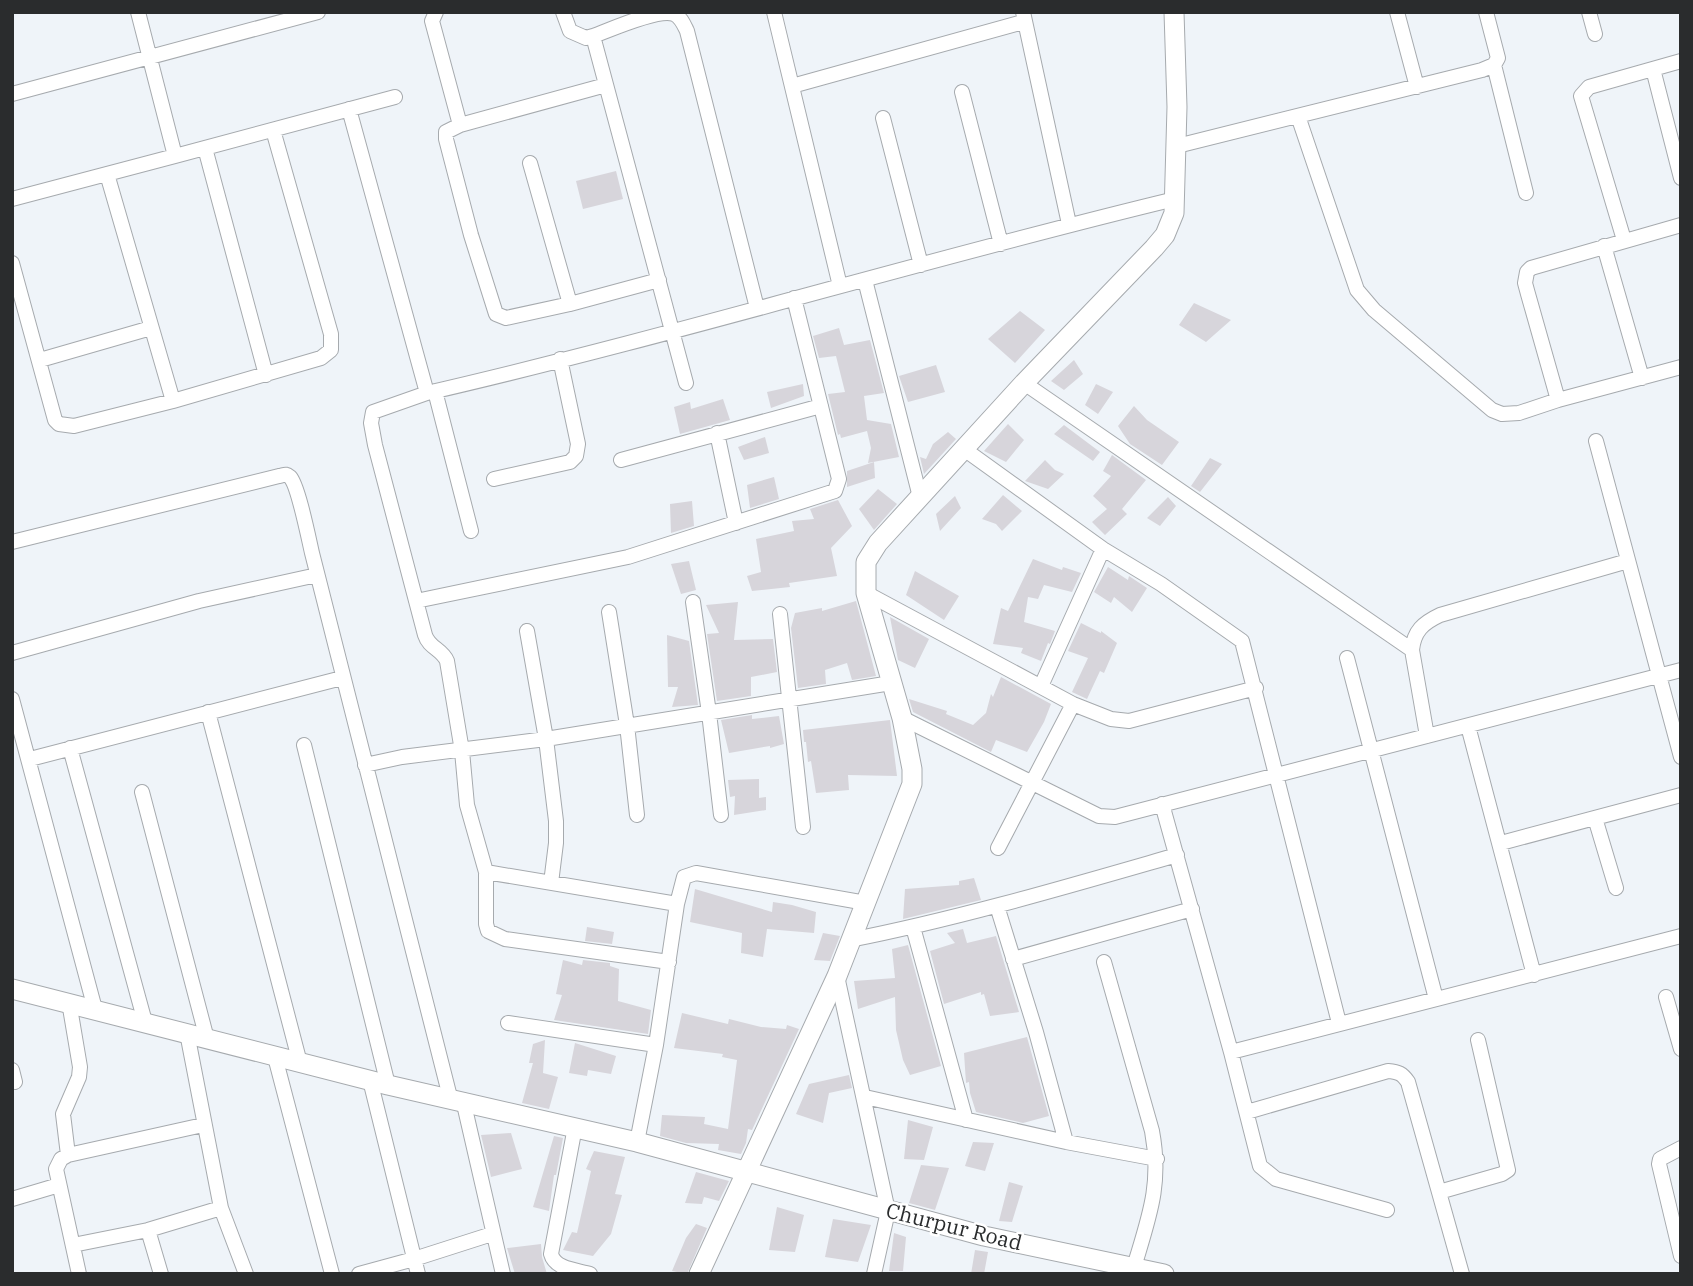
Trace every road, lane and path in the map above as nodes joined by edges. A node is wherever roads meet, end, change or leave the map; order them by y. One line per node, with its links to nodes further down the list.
1 (138, 12): 13 (street)
2 (318, 12): 13 (street)
3 (436, 12): 26 (street)
4 (563, 12): 12 (street)
5 (774, 12): 18 (street)
6 (1174, 12): 28 (street)
7 (1397, 12): 19 (street)
8 (1486, 12): 15 (street)
9 (1589, 12): 11 (street)
10 (1023, 17): 18 (street); 37 (street)
11 (1595, 34)
12 (593, 36): 17 (street); 49 (street)
13 (150, 58): 21 (street); 30 (street)
14 (1681, 61): 16 (street)
15 (1494, 65): 19 (street); 34 (street)
16 (1653, 69): 33 (street); 39 (street)
17 (606, 85): 26 (street); 45 (street)
18 (792, 86): 46 (street)
19 (1417, 87): 24 (street)
20 (962, 92): 40 (street)
21 (12, 93)
22 (395, 97): 23 (street)
23 (349, 109): 27 (street); 59 (street)
24 (1298, 116): 28 (street); 60 (street)
25 (883, 118): 43 (street)
26 (460, 125): 48 (street)
27 (273, 130): 29 (street); 55 (street)
28 (1177, 146): 36 (street)
29 (205, 148): 30 (street); 55 (street)
30 (175, 156): 32 (street)
31 (530, 163): 48 (street)
32 (107, 174): 35 (street); 50 (street)
33 (1681, 178)
34 (1526, 193)
35 (12, 199)
36 (1175, 200): 37 (street); 58 (street)
37 (1069, 224): 40 (street)
38 (1681, 225): 39 (street)
39 (1624, 240): 41 (street)
40 (1001, 244): 43 (street)
41 (1604, 246): 56 (street); 60 (street)
42 (12, 263): 53 (street)
43 (921, 265): 44 (street)
44 (865, 279): 46 (street); 68 (street)
45 (659, 280): 48 (street); 51 (street)
46 (840, 286): 47 (street)
47 (794, 299): 49 (street); 62 (street)
48 (570, 304)
49 (757, 308): 51 (street)
50 (151, 328): 53 (street); 61 (street)
51 (672, 330): 52 (street); 57 (street)
52 (560, 359): 59 (street); 67 (street)
53 (40, 360): 61 (street)
54 (1681, 367): 56 (street)
55 (266, 375): 61 (street)
56 (1642, 378): 60 (street)
57 (686, 383)
58 (1024, 383): 65 (street); 81 (street)
59 (431, 392): 70 (street); 76 (street)
60 (1558, 400)
61 (173, 401)
62 (821, 406): 63 (street); 69 (street)
63 (717, 433): 66 (street); 69 (street)
64 (1596, 441): 73 (street)
65 (964, 449): 68 (street); 72 (street)
66 (621, 460)
67 (494, 479)
68 (920, 496): 75 (street)
69 (736, 523): 76 (street)
70 (471, 531)
71 (12, 542): 74 (street)
72 (1103, 549): 88 (street); 89 (street)
73 (1628, 561): 81 (street); 85 (street)
74 (317, 575): 82 (street); 86 (street)
75 (866, 593): 87 (street); 88 (street)
76 (416, 601): 102 (street)
77 (693, 602): 94 (street)
78 (609, 612): 96 (street)
79 (780, 614): 91 (street)
80 (527, 631): 99 (street)
81 (1412, 650): 98 (street)
82 (12, 653)
83 (1348, 658): 103 (street)
84 (1681, 670): 85 (street)
85 (1660, 676): 97 (street); 104 (street)
86 (342, 678): 93 (street); 106 (street)
87 (891, 683): 91 (street); 95 (street)
88 (1041, 686): 92 (street)
89 (1256, 688): 92 (street); 107 (street)
90 (12, 699): 105 (street)
91 (789, 700): 94 (street); 115 (street)
92 (1073, 704): 108 (street)
93 (208, 712): 101 (street); 149 (street)
94 (709, 713): 96 (street); 113 (street)
95 (902, 718): 108 (street); 122 (street)
96 (627, 725): 99 (street); 112 (street)
97 (1468, 726): 98 (street); 116 (street)
98 (1427, 736): 103 (street)
99 (546, 739): 102 (street); 120 (street)
100 (303, 745): 150 (street)
101 (70, 748): 105 (street); 139 (street)
102 (462, 751): 106 (street); 119 (street)
103 (1373, 751): 107 (street); 136 (street)
104 (1681, 757)
105 (30, 759): 138 (street)
106 (365, 765): 152 (street)
107 (1277, 775): 111 (street); 141 (street)
108 (1032, 782): 111 (street); 117 (street)
109 (142, 792): 143 (street)
110 (1681, 795): 114 (street)
111 (1162, 804): 118 (street)
112 (637, 815)
113 (720, 815)
114 (1595, 818): 116 (street); 121 (street)
115 (803, 827)
116 (1501, 843): 132 (street)
117 (998, 848)
118 (1177, 855): 124 (street); 125 (street)
119 (486, 872): 120 (street); 130 (street)
120 (551, 883): 123 (street)
121 (1616, 888)
122 (866, 903): 123 (street); 128 (street)
123 (677, 904): 130 (street)
124 (997, 906): 126 (street); 129 (street)
125 (1192, 909): 129 (street); 147 (street)
126 (913, 927): 128 (street); 154 (street)
127 (1681, 936): 132 (street)
128 (850, 940): 133 (street)
129 (1013, 959): 158 (street)
130 (669, 962): 145 (street)
131 (1104, 962): 161 (street)
132 (1534, 975): 136 (street)
133 (837, 976): 151 (street); 162 (street)
134 (12, 989): 137 (street, Churpur Road)
135 (1666, 997): 146 (street)
136 (1436, 999): 141 (street)
137 (69, 1002): 138 (street, Churpur Road); 160 (street)
138 (95, 1009): 139 (street, Churpur Road)
139 (145, 1022): 142 (street, Churpur Road)
140 (508, 1023): 145 (street)
141 (1339, 1023): 147 (street)
142 (187, 1032): 143 (street, Churpur Road); 155 (street)
143 (207, 1039): 148 (street, Churpur Road)
144 (1478, 1040): 164 (street)
145 (656, 1045): 157 (street)
146 (1681, 1049)
147 (1231, 1052): 153 (street)
148 (275, 1057): 149 (street, Churpur Road); 178 (street)
149 (300, 1063): 150 (street, Churpur Road)
150 (379, 1082): 152 (street, Churpur Road); 173 (street)
151 (864, 1097): 154 (street); 168 (street)
152 (457, 1099): 156 (street, Churpur Road); 170 (street)
153 (1247, 1112): 164 (street); 167 (street)
154 (966, 1120): 158 (street)
155 (203, 1125): 160 (street); 166 (street)
156 (575, 1127): 157 (street, Churpur Road); 181 (street)
157 (637, 1142): 162 (street, Churpur Road)
158 (1066, 1142): 161 (street)
159 (1681, 1148): 172 (street)
160 (68, 1155): 163 (street)
161 (1157, 1159): 174 (street)
162 (746, 1170): 168 (street, Churpur Road); 182 (street)
163 (59, 1185): 165 (street); 171 (street)
164 (1439, 1192): 185 (street)
165 (12, 1199)
166 (221, 1208): 169 (street); 177 (street)
167 (1387, 1210)
168 (888, 1211): 174 (street, Churpur Road); 183 (street)
169 (148, 1230): 171 (street); 176 (street)
170 (492, 1234): 173 (street); 180 (street)
171 (73, 1245): 175 (street)
172 (1681, 1256)
173 (416, 1267): 179 (street)
174 (1134, 1267): 184 (street, Churpur Road)
175 (79, 1274)
176 (161, 1274)
177 (246, 1274)
178 (332, 1274)
179 (359, 1274)
180 (502, 1274)
181 (590, 1274)
182 (699, 1274)
183 (874, 1274)
184 (1164, 1274)
185 (1462, 1274)

